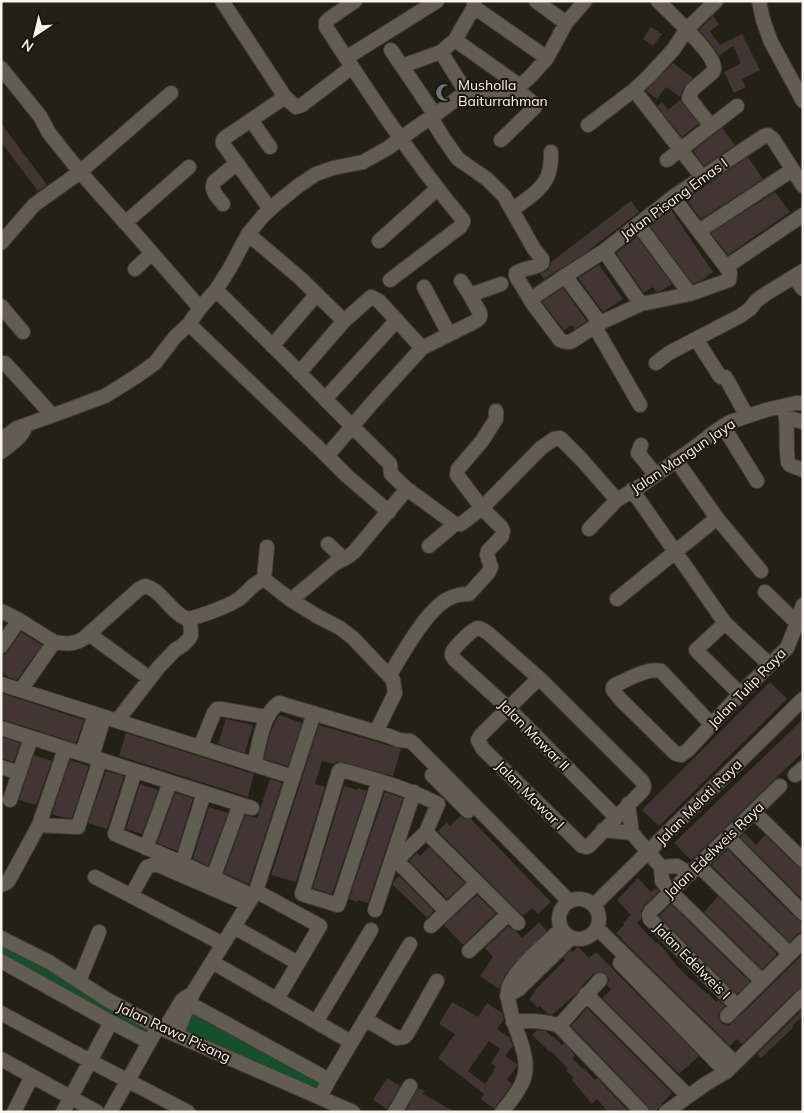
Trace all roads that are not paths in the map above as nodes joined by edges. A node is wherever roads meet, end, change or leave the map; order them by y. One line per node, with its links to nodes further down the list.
1 (222, 1): 23 (street)
2 (355, 1): 16 (street)
3 (437, 1): 16 (street)
4 (536, 1): 10 (street)
5 (585, 1): 10 (street)
6 (658, 1): 11 (street)
7 (759, 1): 24 (street)
8 (714, 2): 11 (street)
9 (474, 4): 12 (street); 15 (street)
10 (566, 23): 15 (street)
11 (687, 29): 20 (street); 29 (street)
12 (455, 40): 14 (street); 19 (street)
13 (391, 50): 17 (street)
14 (441, 52): 17 (street); 21 (street)
15 (547, 58): 19 (street)
16 (349, 63): 23 (street); 30 (street)
17 (402, 66): 26 (street)
18 (1, 68): 39 (street)
19 (518, 87): 21 (street); 31 (street)
20 (634, 90): 28 (street); 33 (street)
21 (466, 92): 26 (street)
22 (171, 93): 39 (street)
23 (285, 97): 27 (street)
24 (803, 101)
25 (737, 106): 29 (street)
26 (433, 117): 30 (street); 46 (street)
27 (251, 120): 32 (street); 36 (street)
28 (588, 126)
29 (711, 126): 33 (street)
30 (400, 139): 42 (street); 45 (street)
31 (501, 140)
32 (270, 147)
33 (681, 150): 35 (street); 40 (street)
34 (551, 152): 46 (street)
35 (667, 160)
36 (238, 163): 44 (street); 45 (street)
37 (190, 167): 48 (street)
38 (792, 170): 40 (street, Jalan Pisang Emas I); 41 (street, Jalan Pisang Emas I); 50 (street)
39 (80, 172): 48 (street); 53 (street)
40 (702, 177): 43 (street, Jalan Pisang Emas I)
41 (803, 186)
42 (437, 189): 52 (street); 60 (street)
43 (673, 197): 49 (street, Jalan Pisang Emas I); 50 (street)
44 (223, 204)
45 (270, 209): 51 (street)
46 (512, 210): 69 (street)
47 (803, 215): 56 (street)
48 (125, 223): 55 (street)
49 (638, 224): 54 (street, Jalan Pisang Emas I); 67 (street)
50 (699, 232): 56 (street)
51 (248, 234): 64 (street); 66 (street)
52 (379, 241)
53 (1, 243)
54 (604, 251): 59 (street, Jalan Pisang Emas I); 70 (street)
55 (152, 254): 57 (street); 72 (street)
56 (726, 267): 67 (street)
57 (135, 268)
58 (798, 274): 65 (street); 79 (street)
59 (565, 276): 69 (street, Jalan Pisang Emas I); 76 (street)
60 (390, 280)
61 (461, 281): 68 (street)
62 (501, 284): 68 (street)
63 (424, 287): 78 (street)
64 (216, 290): 72 (street); 80 (street)
65 (803, 290)
66 (317, 294): 74 (street); 80 (street)
67 (690, 294): 70 (street)
68 (470, 295): 78 (street)
69 (530, 299): 76 (street)
70 (641, 304): 76 (street)
71 (1, 306): 77 (street)
72 (200, 308): 75 (street)
73 (397, 320): 74 (street); 81 (street); 85 (street)
74 (344, 321): 84 (street)
75 (189, 324): 90 (street); 99 (street)
76 (597, 325): 87 (street)
77 (23, 332)
78 (449, 334): 81 (street)
79 (696, 339): 83 (street); 91 (street)
80 (272, 346): 84 (street)
81 (422, 348): 95 (street)
82 (5, 363): 90 (street)
83 (656, 363)
84 (299, 373): 85 (street)
85 (325, 399): 95 (street)
86 (803, 403): 89 (street, Jalan Mangun Jaya)
87 (640, 405)
88 (496, 410): 107 (street)
89 (785, 412): 91 (street, Jalan Mangun Jaya); 92 (street); 101 (street)
90 (52, 416): 93 (street)
91 (747, 416): 94 (street, Jalan Mangun Jaya)
92 (803, 422)
93 (26, 424): 96 (street); 98 (street)
94 (723, 426): 100 (street, Jalan Mangun Jaya); 103 (street)
95 (352, 427): 99 (street); 104 (street)
96 (1, 440)
97 (641, 445): 102 (street)
98 (1, 452)
99 (328, 456): 108 (street)
100 (676, 460): 102 (street, Jalan Mangun Jaya); 109 (street)
101 (803, 470)
102 (656, 475): 105 (street, Jalan Mangun Jaya)
103 (757, 481)
104 (407, 489): 108 (street); 110 (street)
105 (632, 490): 106 (street, Jalan Mangun Jaya); 115 (street)
106 (618, 500): 107 (street, Jalan Mangun Jaya); 111 (street)
107 (482, 508): 110 (street, Jalan Mangun Jaya); 132 (street)
108 (388, 512): 116 (street)
109 (717, 518): 115 (street); 117 (street)
110 (455, 524): 113 (street, Jalan Mangun Jaya)
111 (589, 528)
112 (328, 544): 116 (street)
113 (429, 546)
114 (267, 547): 118 (street)
115 (675, 551): 120 (street); 126 (street)
116 (344, 559): 121 (street)
117 (761, 571)
118 (264, 579): 121 (street); 124 (street)
119 (765, 592): 127 (street)
120 (618, 599)
121 (291, 600): 132 (street)
122 (802, 606): 127 (street, Jalan Tulip Raya)
123 (1, 611): 125 (street)
124 (190, 618): 128 (street); 133 (street)
125 (19, 620): 129 (street); 130 (street)
126 (725, 623): 131 (street); 137 (street)
127 (797, 623): 131 (street, Jalan Tulip Raya)
128 (89, 634): 129 (street); 133 (street)
129 (54, 642): 136 (street)
130 (1, 646)
131 (770, 665): 137 (street, Jalan Tulip Raya)
132 (389, 676): 145 (street)
133 (149, 678): 141 (street)
134 (539, 678): 139 (street); 139 (street, Jalan Mawar II); 164 (street, Jalan Mawar I)
135 (1, 684): 136 (street)
136 (21, 690): 141 (street)
137 (740, 694): 143 (street, Jalan Tulip Raya)
138 (803, 699): 173 (street, Jalan Melati Raya)
139 (508, 708): 166 (street, Jalan Mawar II); 168 (street, Jalan Mawar I)
140 (314, 713): 142 (street); 145 (street); 155 (street)
141 (105, 717): 148 (street); 150 (street)
142 (266, 717): 148 (street); 151 (street)
143 (712, 725): 143 (street, Jalan Tulip Raya)
144 (1, 728): 146 (street)
145 (376, 732): 147 (street)
146 (32, 738): 149 (street); 154 (street)
147 (398, 740): 159 (street); 185 (street)
148 (200, 747): 151 (street)
149 (65, 749): 150 (street); 167 (street)
150 (91, 757): 153 (street); 167 (street)
151 (254, 764): 155 (street)
152 (1, 767): 154 (street)
153 (135, 771): 157 (street); 172 (street)
154 (18, 773): 162 (street)
155 (293, 777): 184 (street)
156 (379, 781): 156 (street); 160 (street)
157 (170, 782): 161 (street); 172 (street)
158 (780, 786): 165 (street, Jalan Edelweis Raya)
159 (447, 791): 163 (street); 185 (street)
160 (414, 792): 163 (street); 187 (street)
161 (204, 793): 175 (street); 179 (street)
162 (10, 800)
163 (438, 804): 169 (street)
164 (628, 804): 166 (street, Jalan Mawar I); 170 (street)
165 (754, 812): 171 (street, Jalan Edelweis Raya); 174 (street)
166 (616, 817): 168 (street, Jalan Mawar I)
167 (39, 825): 181 (street)
168 (603, 830): 170 (street)
169 (426, 832): 180 (street); 188 (street)
170 (632, 833): 173 (street)
171 (728, 837): 177 (street, Jalan Edelweis Raya); 189 (street)
172 (146, 848): 175 (street)
173 (648, 852): 176 (street); 186 (street, Jalan Melati Raya)
174 (803, 860)
175 (182, 863): 179 (street)
176 (661, 867): 177 (street); 182 (street)
177 (694, 870): 182 (street, Jalan Edelweis Raya); 202 (street)
178 (95, 877): 183 (street)
179 (213, 878): 184 (street)
180 (477, 883): 188 (street); 201 (street)
181 (1, 885)
182 (671, 892): 190 (street, Jalan Edelweis Raya); 209 (street)
183 (131, 896): 184 (street); 199 (street)
184 (252, 897): 191 (street); 205 (street)
185 (566, 904): 186 (street); 196 (street)
186 (594, 905): 195 (street)
187 (375, 910)
188 (446, 911): 192 (street)
189 (803, 913)
190 (649, 915): 214 (street, Jalan Edelweis I)
191 (234, 926): 199 (street); 205 (street)
192 (431, 926)
193 (371, 930): 219 (street)
194 (99, 932): 207 (street)
195 (595, 932): 196 (street); 227 (street)
196 (566, 934): 220 (street)
197 (803, 941): 202 (street)
198 (3, 942): 207 (street, Jalan Rawa Pisang)
199 (223, 944): 204 (street)
200 (410, 944): 217 (street)
201 (469, 951)
202 (790, 954): 209 (street)
203 (1, 961): 218 (street)
204 (212, 962): 212 (street); 213 (street)
205 (298, 962): 213 (street)
206 (600, 980): 210 (street)
207 (79, 981): 222 (street, Jalan Rawa Pisang)
208 (438, 981): 217 (street)
209 (762, 981): 214 (street)
210 (586, 994): 221 (street); 232 (street)
211 (803, 996): 227 (street)
212 (189, 998): 222 (street); 229 (street)
213 (277, 999): 219 (street)
214 (737, 1006): 216 (street)
215 (1, 1013): 226 (street)
216 (727, 1016)
217 (365, 1019): 224 (street)
218 (111, 1022): 223 (street); 226 (street)
219 (316, 1022): 224 (street)
220 (513, 1022): 221 (street); 242 (street)
221 (559, 1026): 243 (street)
222 (166, 1031): 223 (street); 234 (street, Jalan Rawa Pisang)
223 (150, 1042): 230 (street)
224 (351, 1042): 229 (street)
225 (1, 1059): 228 (street)
226 (90, 1061): 230 (street); 233 (street)
227 (730, 1068): 232 (street)
228 (32, 1076): 233 (street); 235 (street)
229 (329, 1080): 234 (street)
230 (127, 1081): 238 (street); 239 (street)
231 (410, 1086): 241 (street)
232 (688, 1096): 244 (street)
233 (71, 1097): 236 (street); 237 (street)
234 (320, 1097): 240 (street, Jalan Rawa Pisang)
235 (14, 1112)
236 (63, 1112)
237 (97, 1112)
238 (110, 1112)
239 (188, 1112)
240 (353, 1112)
241 (395, 1112)
242 (502, 1112)
243 (642, 1112)
244 (666, 1112)

